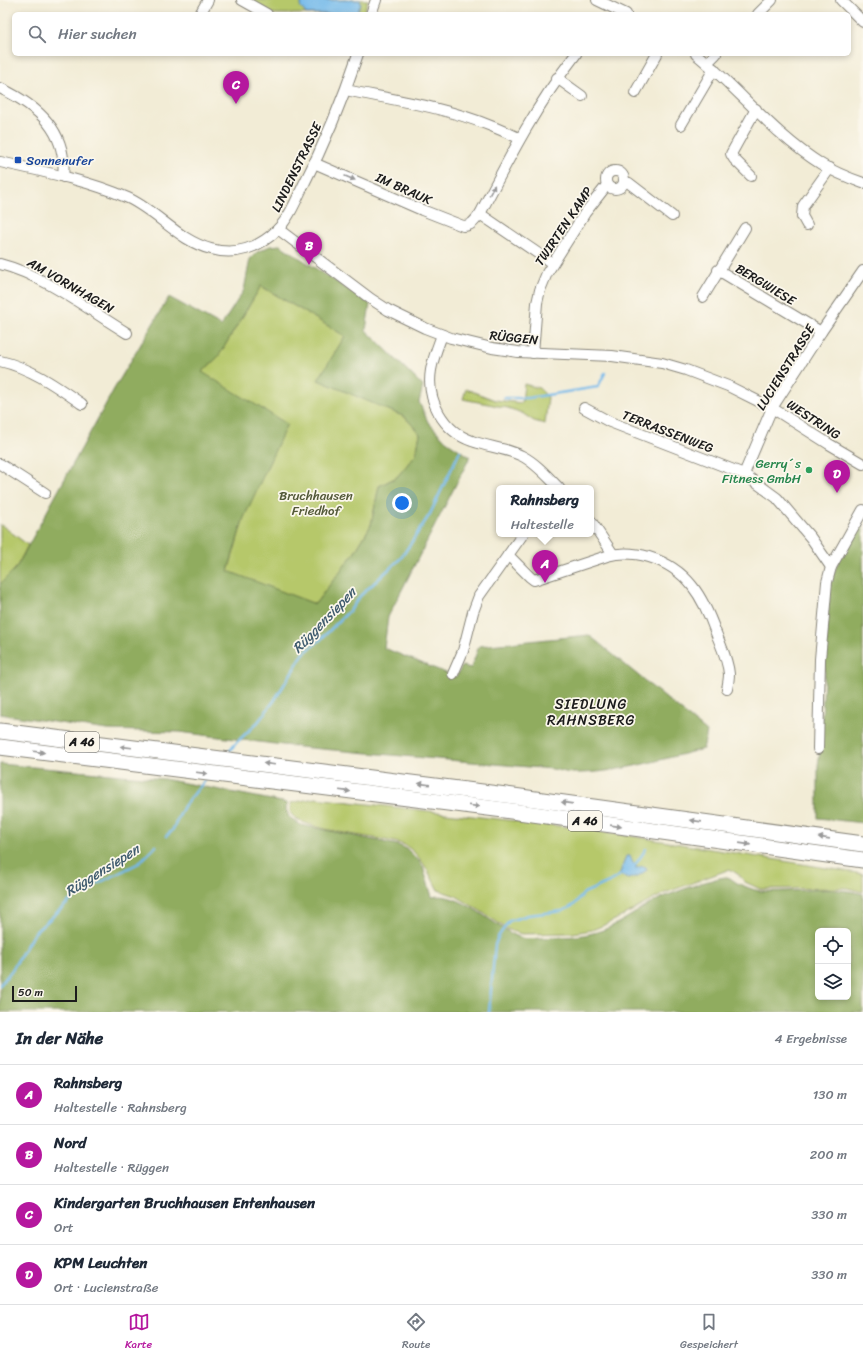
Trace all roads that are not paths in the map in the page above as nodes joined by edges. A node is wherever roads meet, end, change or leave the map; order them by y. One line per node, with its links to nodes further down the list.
1 (208, 0): 8 (street)
2 (242, 0): 9 (street)
3 (376, 0): 10 (street)
4 (597, 0): 7 (street)
5 (772, 0): 11 (street)
6 (841, 0): 12 (street)
7 (609, 11)
8 (201, 12)
9 (263, 12)
10 (372, 12)
11 (760, 12)
12 (863, 22)
13 (357, 56): 21 (street, LINDENSTRASSE)
14 (574, 56): 19 (street, IM BRAUK)
15 (656, 56): 22 (street)
16 (698, 56): 18 (street)
17 (715, 56): 18 (street)
18 (710, 66): 24 (street); 25 (street)
19 (557, 78): 23 (street); 26 (street, IM BRAUK)
20 (0, 88): 31 (street)
21 (346, 90): 26 (street); 28 (street, LINDENSTRASSE)
22 (635, 94)
23 (582, 96)
24 (756, 109): 29 (street); 30 (street)
25 (681, 126)
26 (519, 138): 35 (street, IM BRAUK, one-way to 26)
27 (0, 162): 31 (street, LINDENSTRASSE)
28 (314, 163): 35 (street, IM BRAUK, one-way to 35); 39 (street, LINDENSTRASSE)
29 (830, 168): 33 (street); 37 (street)
30 (751, 176)
31 (63, 177): 39 (street, LINDENSTRASSE)
32 (624, 182): 34 (street); 34 (street); 36 (street)
33 (863, 183)
34 (607, 185): 40 (street, TWIRTEN KAMP)
35 (480, 214): 40 (street)
36 (672, 216)
37 (807, 225)
38 (745, 228): 42 (street, BERGWIESE)
39 (278, 229): 47 (street, RÜGGEN)
40 (552, 263): 48 (street, TWIRTEN KAMP)
41 (0, 264): 46 (street, AM VORNHAGEN)
42 (718, 270): 44 (street, BERGWIESE); 45 (street, BERGWIESE)
43 (863, 271): 45 (street, LUCIENSTRASSE)
44 (703, 297)
45 (821, 332): 52 (street, LUCIENSTRASSE)
46 (127, 333)
47 (442, 335): 48 (street, RÜGGEN); 56 (street)
48 (533, 353): 52 (street, RÜGGEN)
49 (0, 361): 50 (street)
50 (82, 404)
51 (584, 408): 55 (street, TERRASSENWEG)
52 (772, 408): 54 (street, WESTRING); 55 (street, LUCIENSTRASSE)
53 (0, 464): 57 (street)
54 (863, 464)
55 (744, 474): 63 (street)
56 (555, 485)
57 (45, 493)
58 (863, 510): 63 (street)
59 (594, 526): 61 (street)
60 (521, 537): 62 (street)
61 (613, 554): 62 (street); 65 (street)
62 (508, 555): 64 (street)
63 (831, 567): 68 (street)
64 (453, 674)
65 (727, 689)
66 (0, 731): 69 (highway, A 46, one-way to 66)
67 (0, 747): 70 (highway, A 46, one-way to 70)
68 (818, 749)
69 (863, 844)
70 (863, 860)

